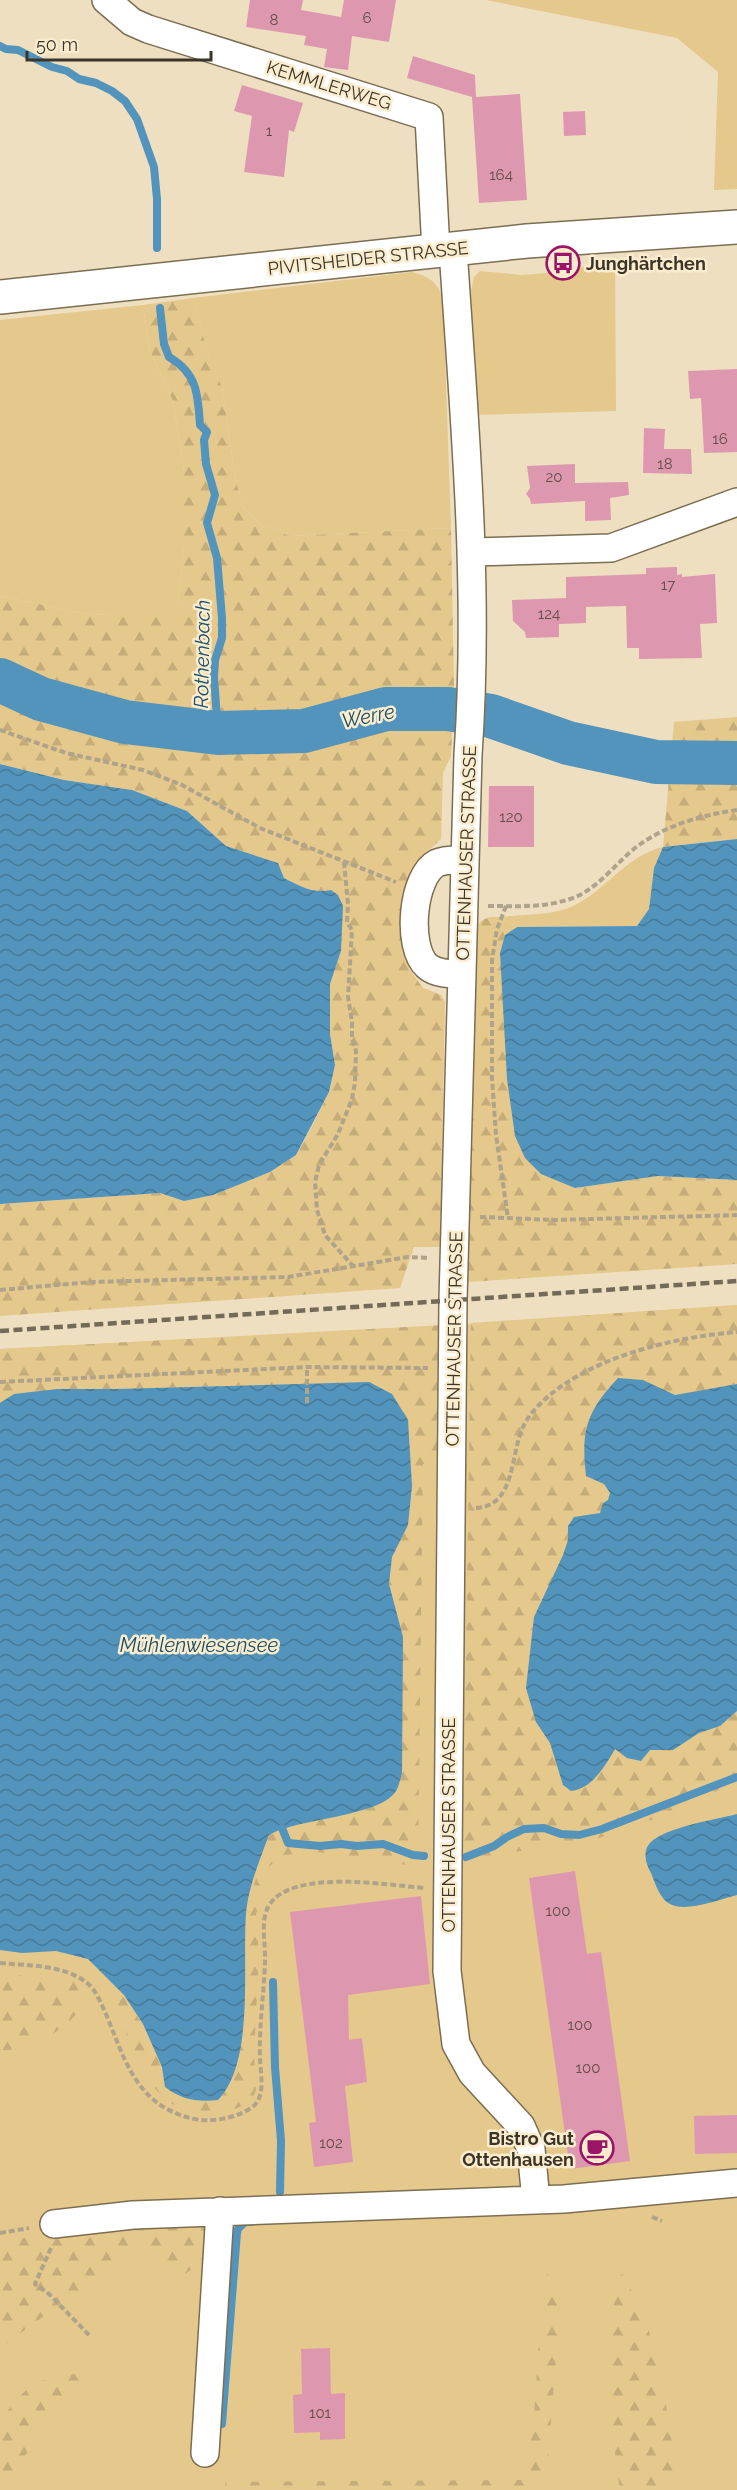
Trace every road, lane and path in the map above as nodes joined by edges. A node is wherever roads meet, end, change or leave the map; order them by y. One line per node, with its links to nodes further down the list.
1 (106, 0): 3 (street, KEMMLERWEG)
2 (737, 227): 3 (main road, PIVITSHEIDER STRASSE)
3 (445, 250): 4 (main road, PIVITSHEIDER STRASSE); 6 (street, OTTENHAUSER STRASSE)
4 (0, 297)
5 (737, 502): 6 (street)
6 (472, 552): 9 (street, OTTENHAUSER STRASSE)
7 (0, 730): 10 (path)
8 (737, 810): 13 (path)
9 (465, 860): 11 (street); 12 (street, OTTENHAUSER STRASSE)
10 (344, 862): 11 (path); 19 (path)
11 (419, 891): 14 (street)
12 (464, 906): 13 (path); 14 (street, OTTENHAUSER STRASSE)
13 (506, 906): 17 (path)
14 (462, 974): 16 (street, OTTENHAUSER STRASSE)
15 (737, 1215): 17 (path)
16 (456, 1216): 17 (path); 18 (street, OTTENHAUSER STRASSE)
17 (508, 1218)
18 (455, 1259): 19 (path); 23 (street, OTTENHAUSER STRASSE)
19 (353, 1266): 20 (path)
20 (0, 1290)
21 (737, 1332): 26 (path)
22 (307, 1367): 23 (path); 24 (path); 25 (path)
23 (453, 1368): 26 (street, OTTENHAUSER STRASSE)
24 (0, 1382)
25 (307, 1403)
26 (451, 1510): 27 (street, OTTENHAUSER STRASSE)
27 (447, 1890): 28 (path); 30 (street, OTTENHAUSER STRASSE)
28 (0, 1963)
29 (737, 2182): 30 (street)
30 (536, 2200): 31 (street)
31 (220, 2211): 32 (street); 34 (street)
32 (54, 2224): 33 (path)
33 (89, 2335)
34 (204, 2453)

